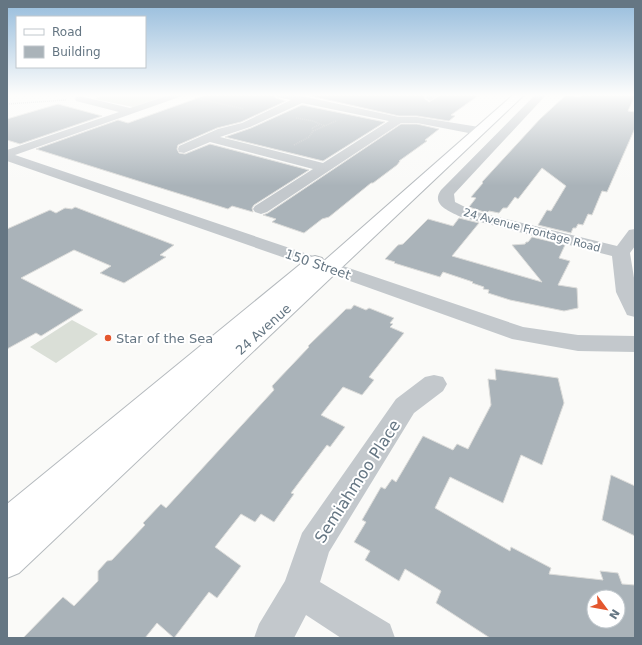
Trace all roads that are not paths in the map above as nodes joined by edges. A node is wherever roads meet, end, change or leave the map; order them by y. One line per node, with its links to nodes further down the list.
1 (93, 125): 11 (street)
2 (246, 125): 9 (street)
3 (391, 125): 13 (street)
4 (446, 125): 8 (street)
5 (480, 125): 8 (main road, 24 Avenue)
6 (480, 125): 8 (main road, 24 Avenue)
7 (512, 125): 16 (street, 24 Avenue Frontage Road)
8 (474, 130): 17 (main road, 24 Avenue)
9 (209, 138): 10 (street); 13 (street)
10 (184, 149)
11 (7, 154)
12 (7, 157): 17 (street, 150 Street)
13 (325, 168): 14 (street)
14 (261, 209)
15 (635, 234): 16 (street)
16 (622, 254): 18 (street)
17 (323, 265): 19 (street, 150 Street); 21 (main road, 24 Avenue); 22 (main road, 24 Avenue)
18 (635, 310)
19 (635, 344)
20 (434, 384): 23 (street, Semiahmoo Place)
21 (7, 525)
22 (7, 561)
23 (300, 590): 24 (street, Semiahmoo Place); 25 (street)
24 (273, 638)
25 (376, 638)

